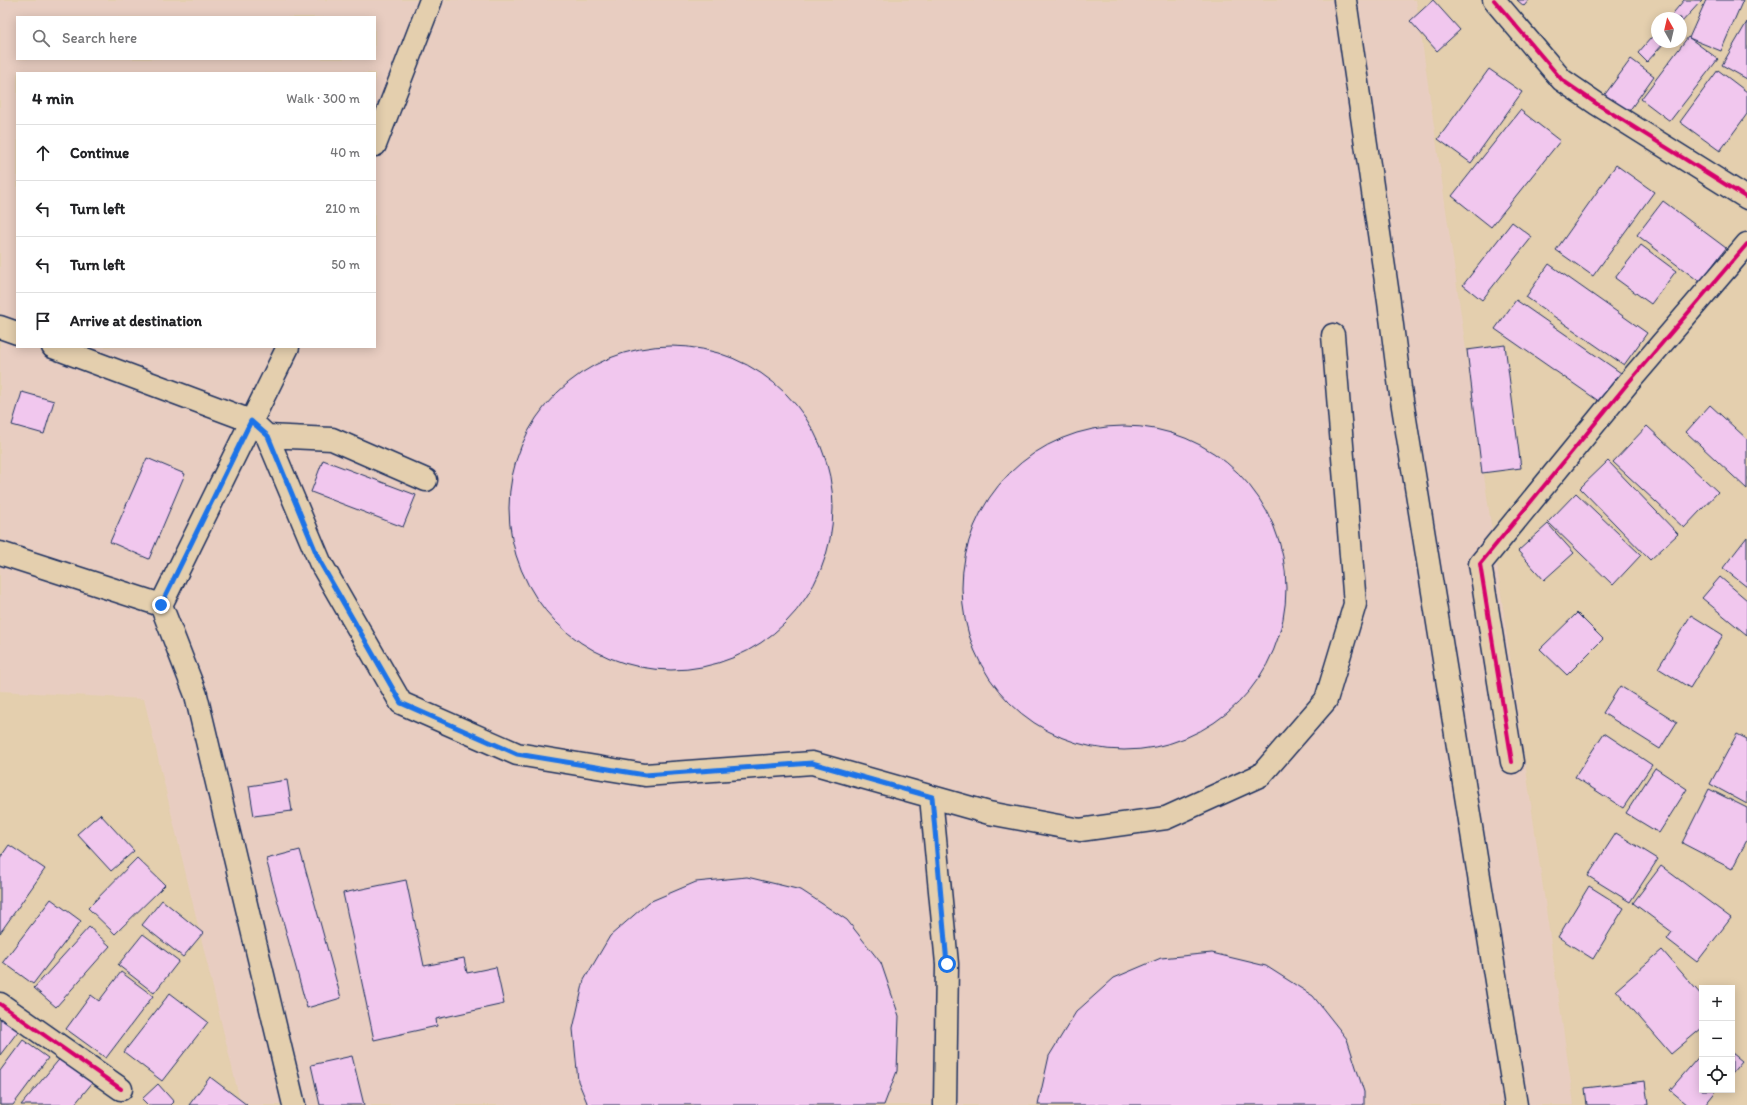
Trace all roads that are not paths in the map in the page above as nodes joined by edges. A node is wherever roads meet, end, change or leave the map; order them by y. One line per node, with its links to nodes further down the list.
1 (431, 0): 4 (street)
2 (1345, 0): 23 (street)
3 (1494, 0): 5 (street)
4 (376, 142)
5 (1747, 198)
6 (1747, 244): 17 (street)
7 (0, 327): 8 (street)
8 (16, 334)
9 (1333, 336): 18 (street)
10 (56, 348): 12 (street)
11 (288, 348): 12 (street)
12 (251, 421): 13 (street); 16 (street)
13 (268, 436): 14 (street); 18 (street)
14 (426, 480)
15 (0, 553): 16 (street)
16 (161, 605): 21 (street)
17 (1512, 762)
18 (932, 797): 22 (street)
19 (0, 1004): 20 (street)
20 (121, 1090)
21 (294, 1105)
22 (945, 1105)
23 (1516, 1105)

